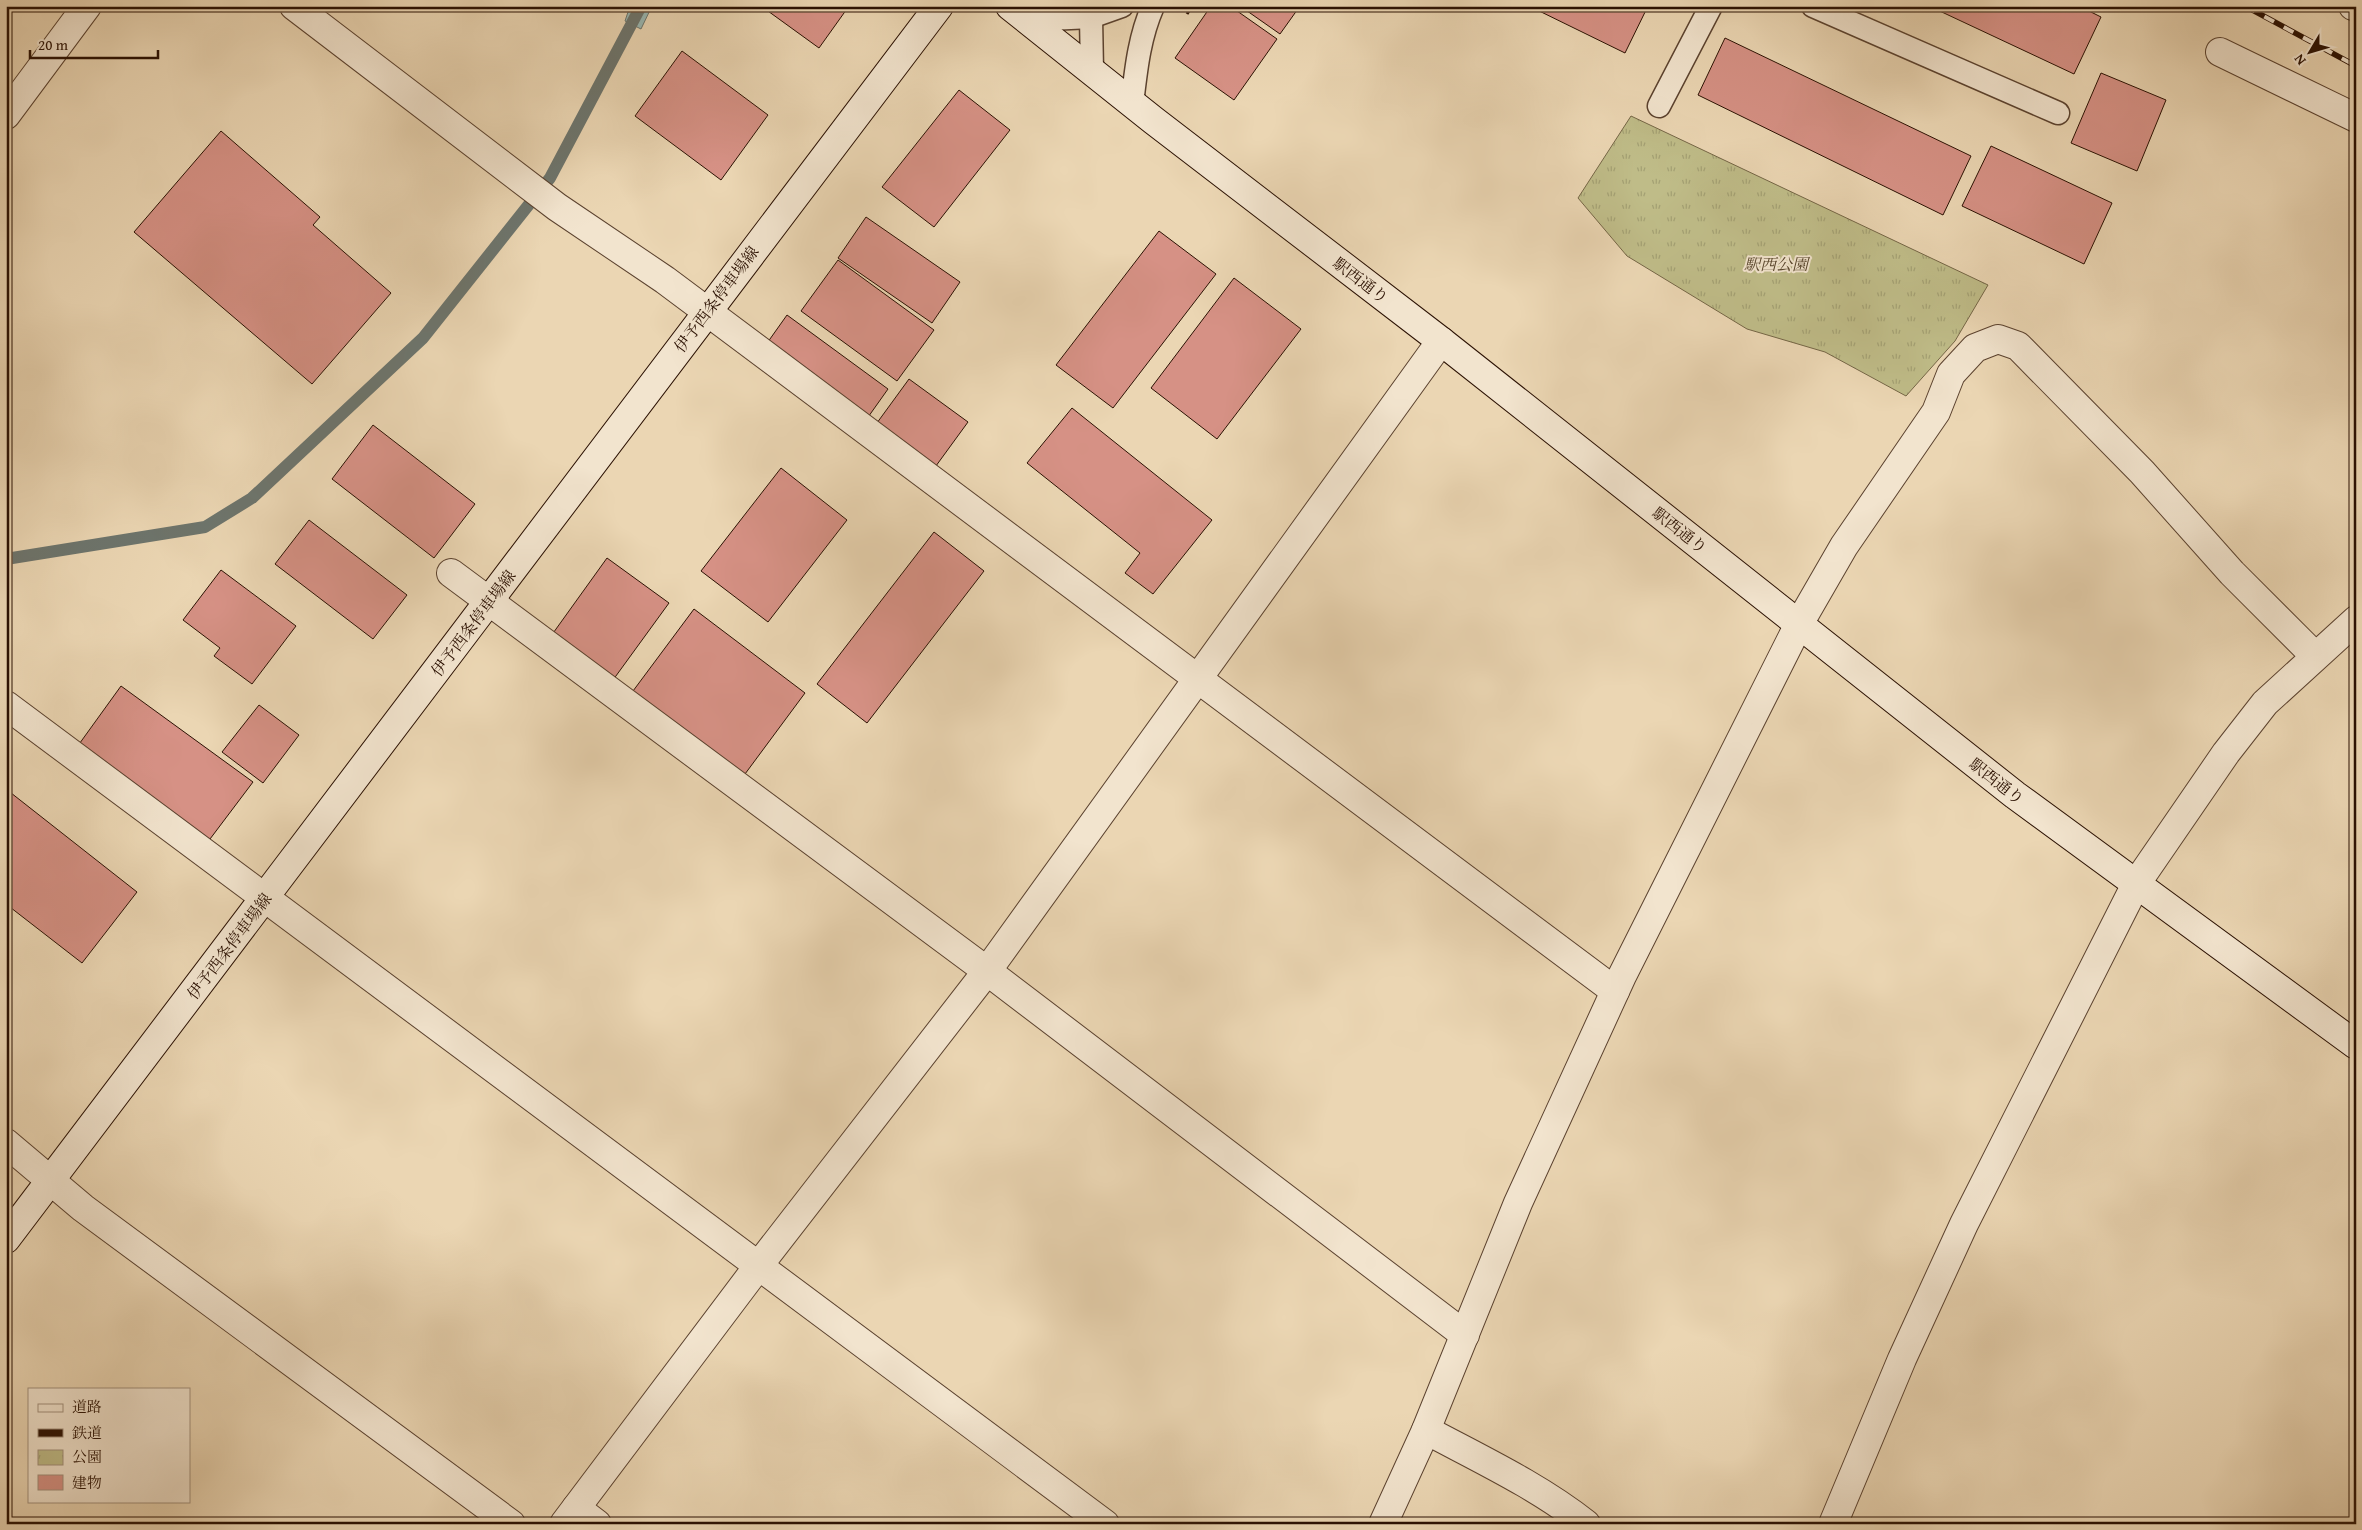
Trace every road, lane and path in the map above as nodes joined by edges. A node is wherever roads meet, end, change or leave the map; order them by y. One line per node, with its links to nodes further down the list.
1 (87, 6): 15 (street)
2 (294, 6): 17 (street)
3 (939, 6): 17 (street, 伊予西条停車場線)
4 (1122, 6): 8 (lane)
5 (1153, 6): 12 (lane)
6 (1711, 6): 13 (lane)
7 (1813, 6): 14 (lane)
8 (1092, 12): 9 (lane); 11 (lane)
9 (1019, 13): 11 (street, 駅西通り)
10 (2220, 52): 16 (street)
11 (1092, 71): 12 (street, 駅西通り)
12 (1132, 104): 18 (street, 駅西通り)
13 (1659, 106)
14 (2058, 113)
15 (6, 115)
16 (2356, 118)
17 (706, 313): 20 (street, 伊予西条停車場線); 24 (street)
18 (1441, 341): 22 (street, 駅西通り); 24 (street)
19 (451, 573): 20 (street)
20 (489, 601): 27 (street, 伊予西条停車場線); 28 (street)
21 (2356, 620): 23 (street)
22 (1798, 624): 23 (street); 26 (street, 駅西通り); 29 (street)
23 (2315, 656): 26 (street)
24 (1200, 679): 28 (street); 29 (street)
25 (6, 705): 27 (street)
26 (2136, 884): 30 (street, 駅西通り); 42 (street)
27 (265, 900): 32 (street, 伊予西条停車場線); 34 (street)
28 (987, 971): 34 (street); 35 (street)
29 (1615, 991): 35 (street)
30 (2356, 1045)
31 (6, 1143): 32 (street)
32 (51, 1180): 33 (street, 伊予西条停車場線); 38 (street)
33 (6, 1239)
34 (758, 1265): 37 (street); 39 (street)
35 (1465, 1335): 36 (street)
36 (1426, 1430): 40 (street); 41 (street)
37 (579, 1519)
38 (511, 1524)
39 (1105, 1524)
40 (1383, 1524)
41 (1586, 1524)
42 (1833, 1524)

